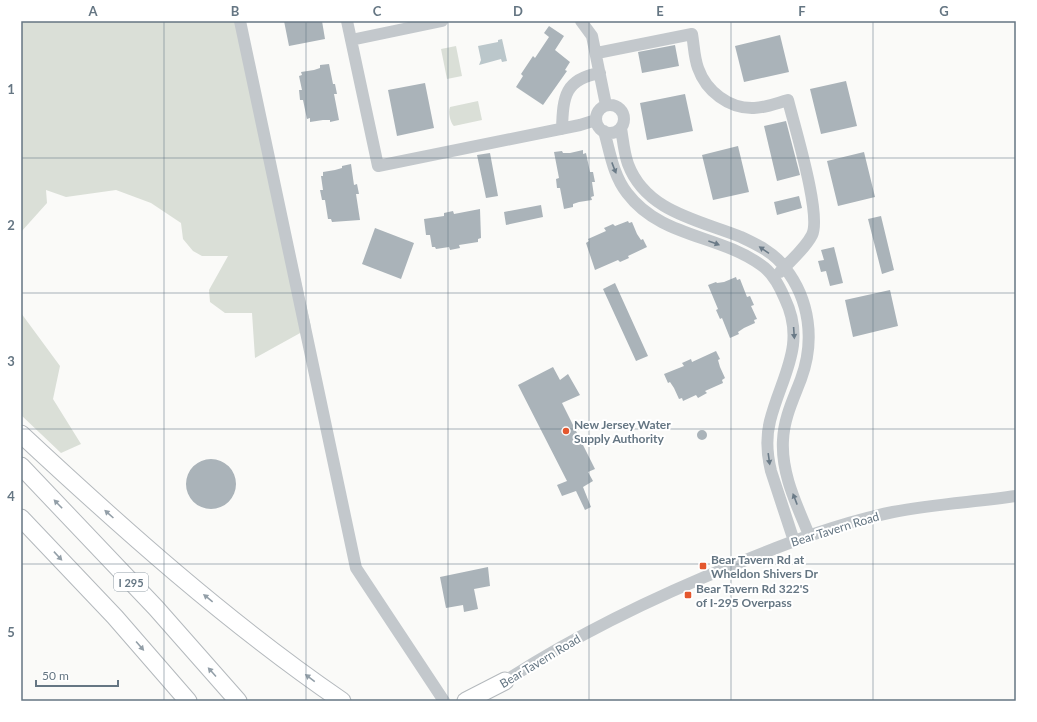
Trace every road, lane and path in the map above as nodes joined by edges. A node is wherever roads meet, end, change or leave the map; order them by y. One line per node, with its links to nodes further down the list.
1 (240, 21): 25 (street)
2 (347, 21): 5 (street)
3 (442, 21): 5 (street)
4 (581, 21): 6 (street)
5 (350, 40): 11 (street)
6 (597, 53): 7 (street); 13 (street)
7 (600, 73): 8 (street); 11 (street)
8 (606, 105): 9 (street); 10 (street)
9 (596, 120): 11 (street); 12 (street)
10 (620, 128): 12 (street); 13 (street, one-way to 10)
11 (562, 129)
12 (604, 131): 14 (street, one-way to 14)
13 (785, 267): 14 (street); 19 (street, one-way to 13)
14 (774, 279): 20 (street, one-way to 20)
15 (21, 434): 24 (highway, one-way to 15)
16 (21, 466): 23 (highway, I 295, one-way to 16)
17 (1016, 496): 19 (street, Bear Tavern Road)
18 (21, 518): 22 (highway, I 295, one-way to 22)
19 (810, 535): 20 (street, Bear Tavern Road)
20 (794, 541): 21 (street, Bear Tavern Road)
21 (506, 681): 26 (highway); 27 (street, Bear Tavern Road); 28 (highway)
22 (188, 701)
23 (238, 701)
24 (342, 701)
25 (444, 701)
26 (466, 701)
27 (475, 701)
28 (488, 701)

